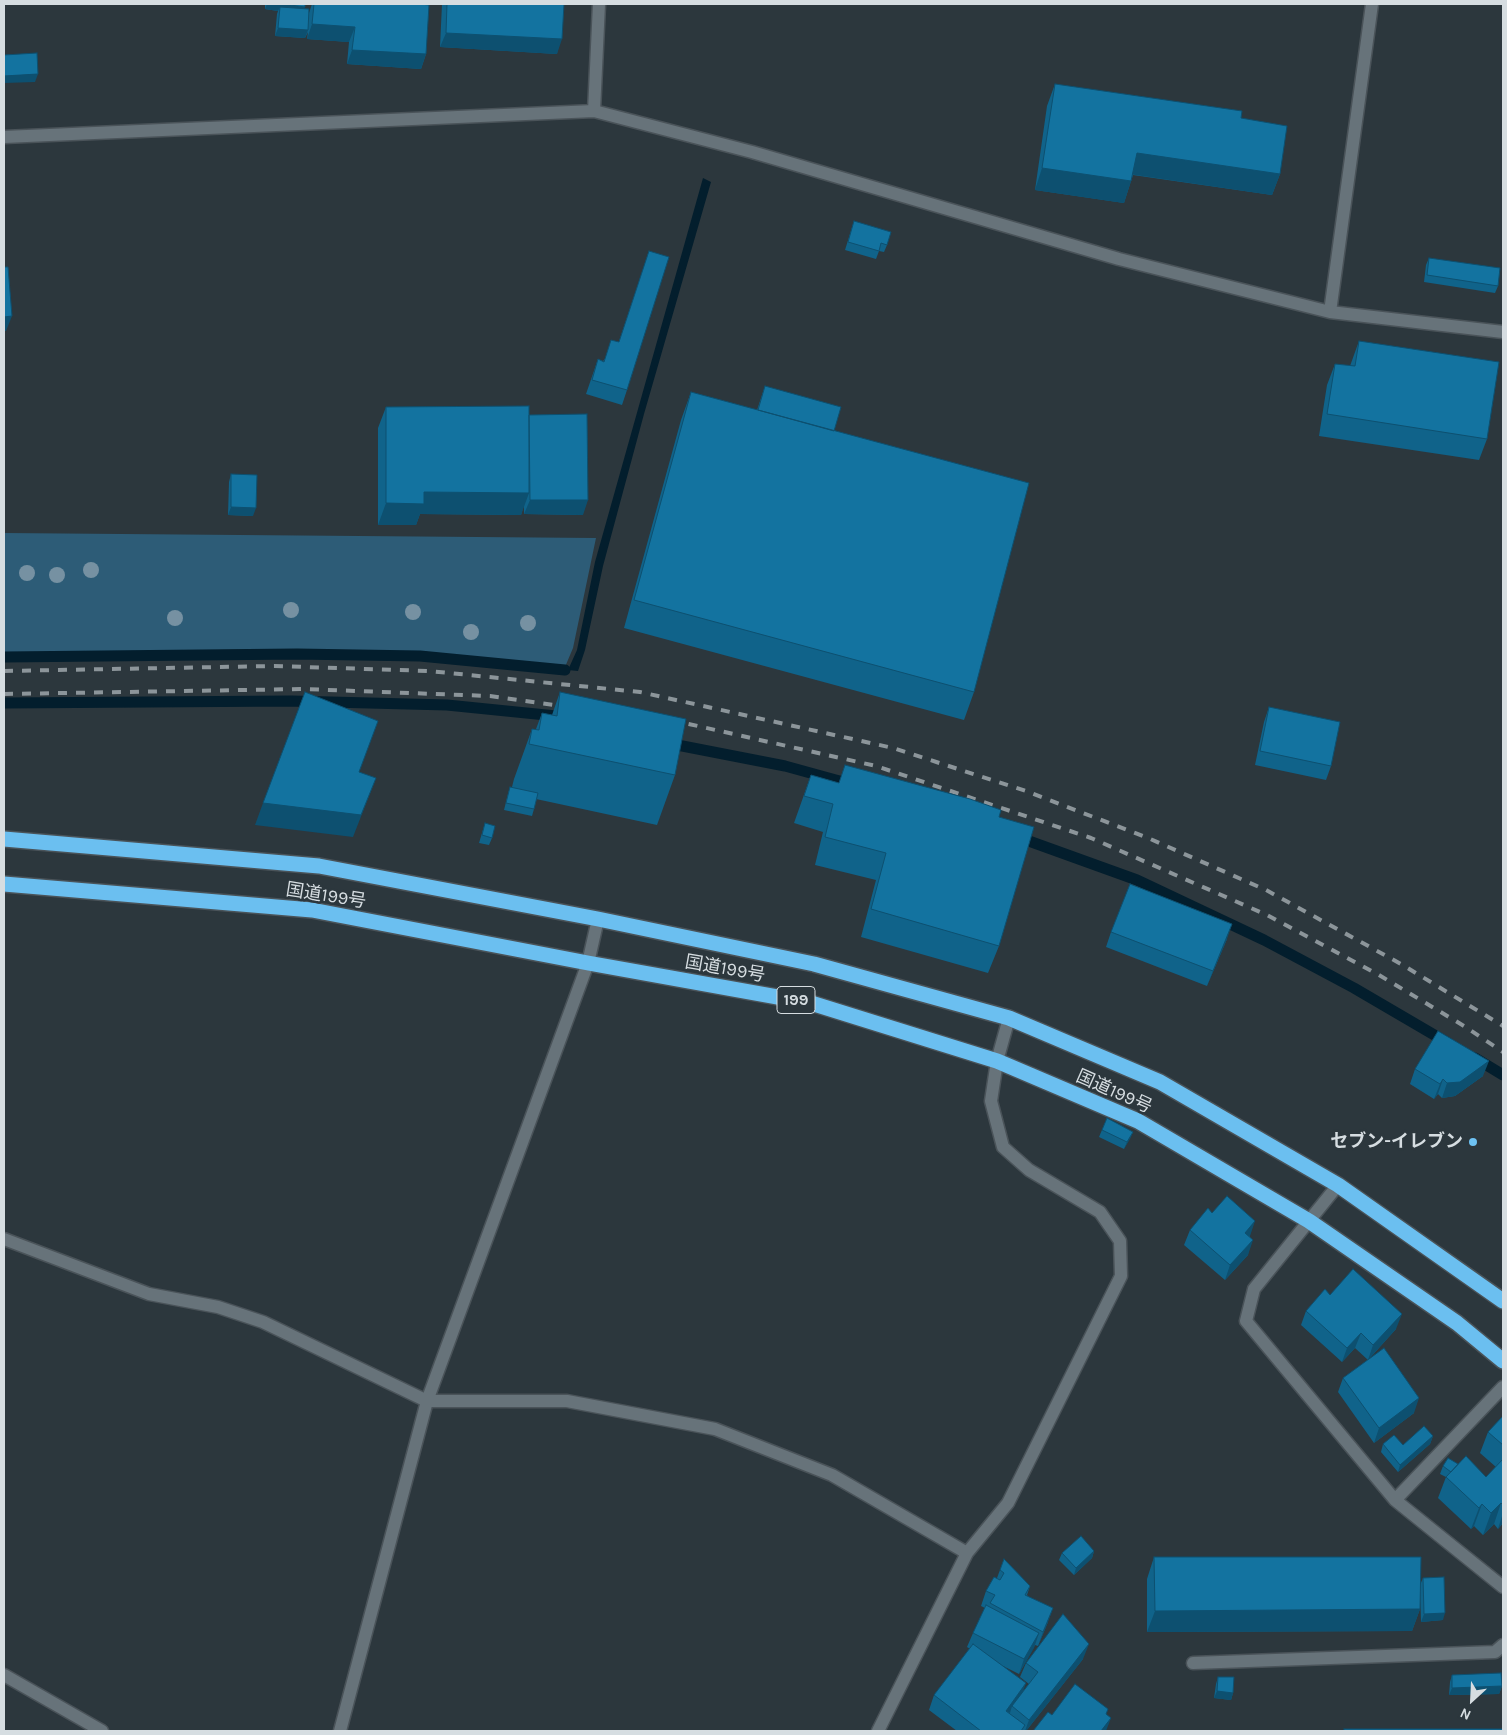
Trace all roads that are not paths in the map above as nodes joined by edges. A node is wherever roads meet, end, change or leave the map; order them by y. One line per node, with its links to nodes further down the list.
1 (599, 4): 3 (street)
2 (1372, 4): 5 (street)
3 (594, 111): 4 (street); 5 (street)
4 (4, 137)
5 (1330, 312): 6 (street)
6 (1503, 332)
7 (4, 839): 9 (highway, 国道199号 / 199)
8 (4, 884): 10 (highway, 国道199号 / 199)
9 (598, 919): 10 (street); 11 (highway, 国道199号 / 199)
10 (588, 963): 12 (highway, 国道199号 / 199); 19 (street)
11 (1009, 1018): 12 (street); 13 (highway, 国道199号 / 199)
12 (997, 1061): 14 (highway, 国道199号 / 199); 21 (street)
13 (1338, 1185): 14 (street); 16 (highway, 国道199号 / 199)
14 (1309, 1220): 17 (highway, 国道199号 / 199); 20 (street)
15 (4, 1239): 19 (street)
16 (1503, 1301)
17 (1503, 1361)
18 (1503, 1387): 20 (street)
19 (426, 1401): 21 (street); 27 (street)
20 (1395, 1500): 22 (street)
21 (967, 1553): 28 (street)
22 (1503, 1587)
23 (1503, 1645): 24 (street)
24 (1193, 1663)
25 (4, 1675): 26 (street)
26 (102, 1731)
27 (340, 1731)
28 (878, 1731)

